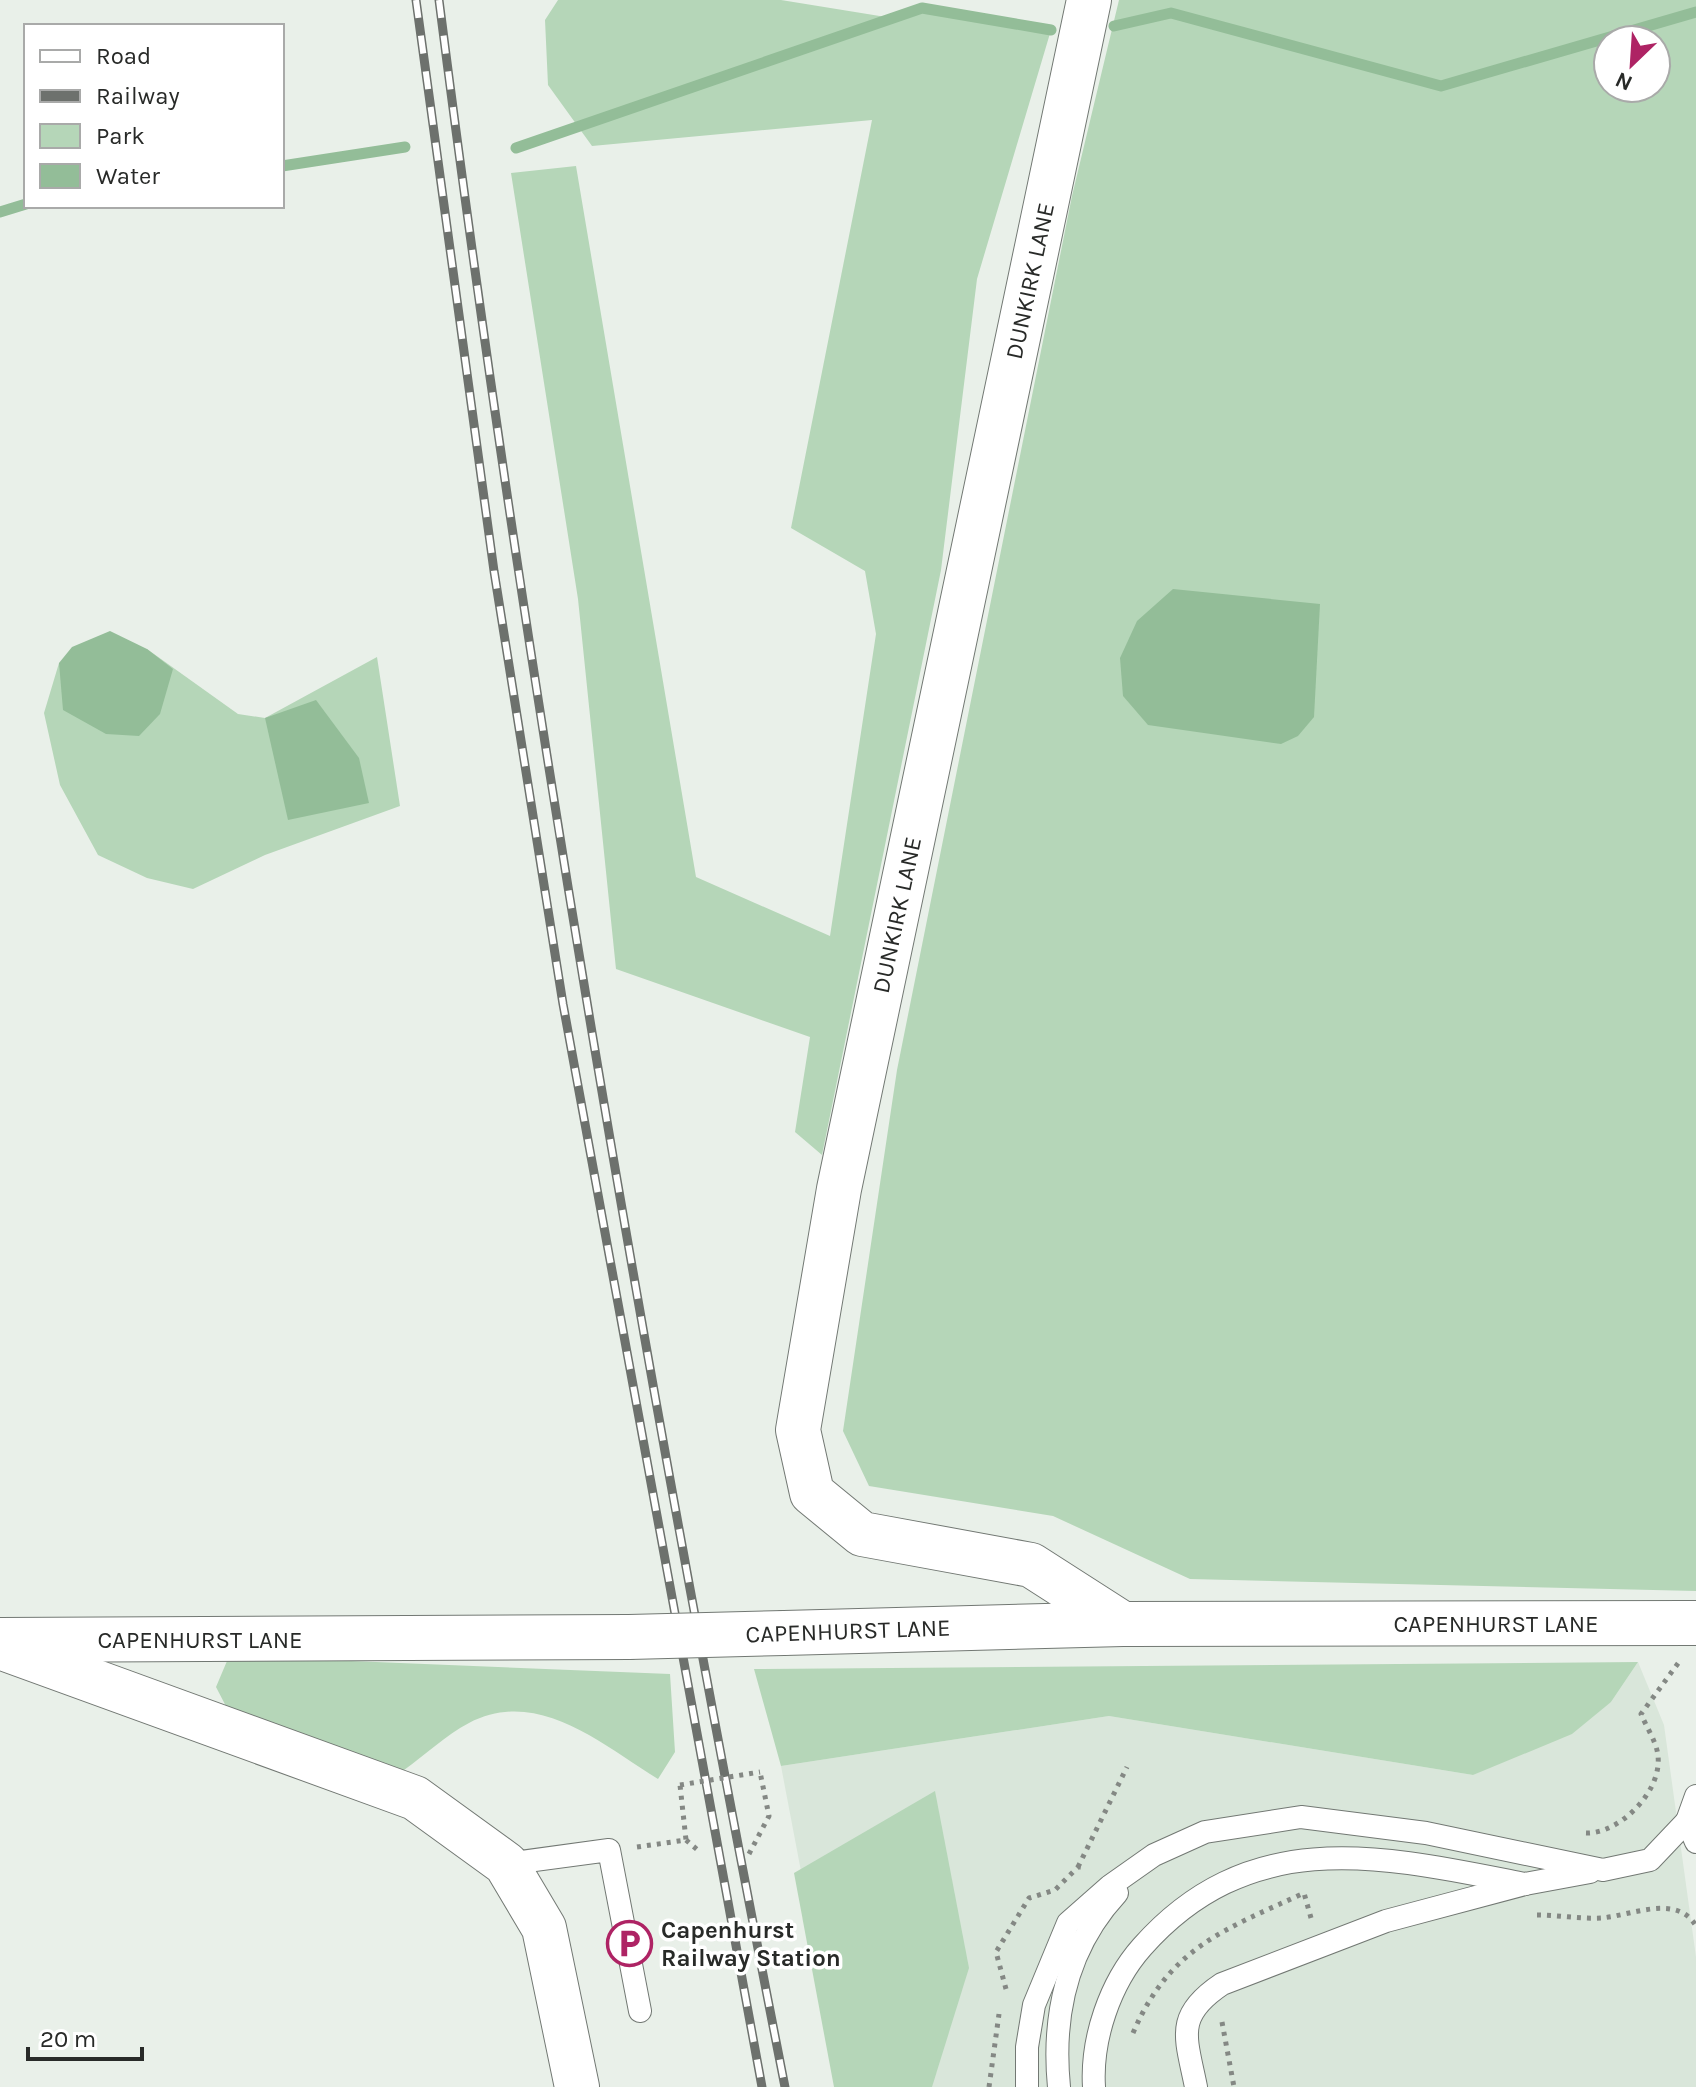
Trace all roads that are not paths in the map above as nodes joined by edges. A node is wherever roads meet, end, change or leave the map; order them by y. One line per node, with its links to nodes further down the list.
1 (1089, 0): 3 (street, DUNKIRK LANE)
2 (1696, 1623): 3 (street, CAPENHURST LANE)
3 (1123, 1624): 4 (street, CAPENHURST LANE, bridge)
4 (0, 1640)
5 (0, 1647): 9 (street)
6 (1696, 1796): 7 (lane)
7 (1692, 1832): 10 (lane)
8 (1154, 1855): 10 (lane); 14 (lane); 15 (lane)
9 (506, 1864): 12 (lane); 13 (street)
10 (1603, 1870): 11 (lane)
11 (1525, 1884): 16 (lane); 17 (lane)
12 (640, 2011)
13 (577, 2087)
14 (1027, 2087)
15 (1059, 2087)
16 (1094, 2087)
17 (1196, 2087)

